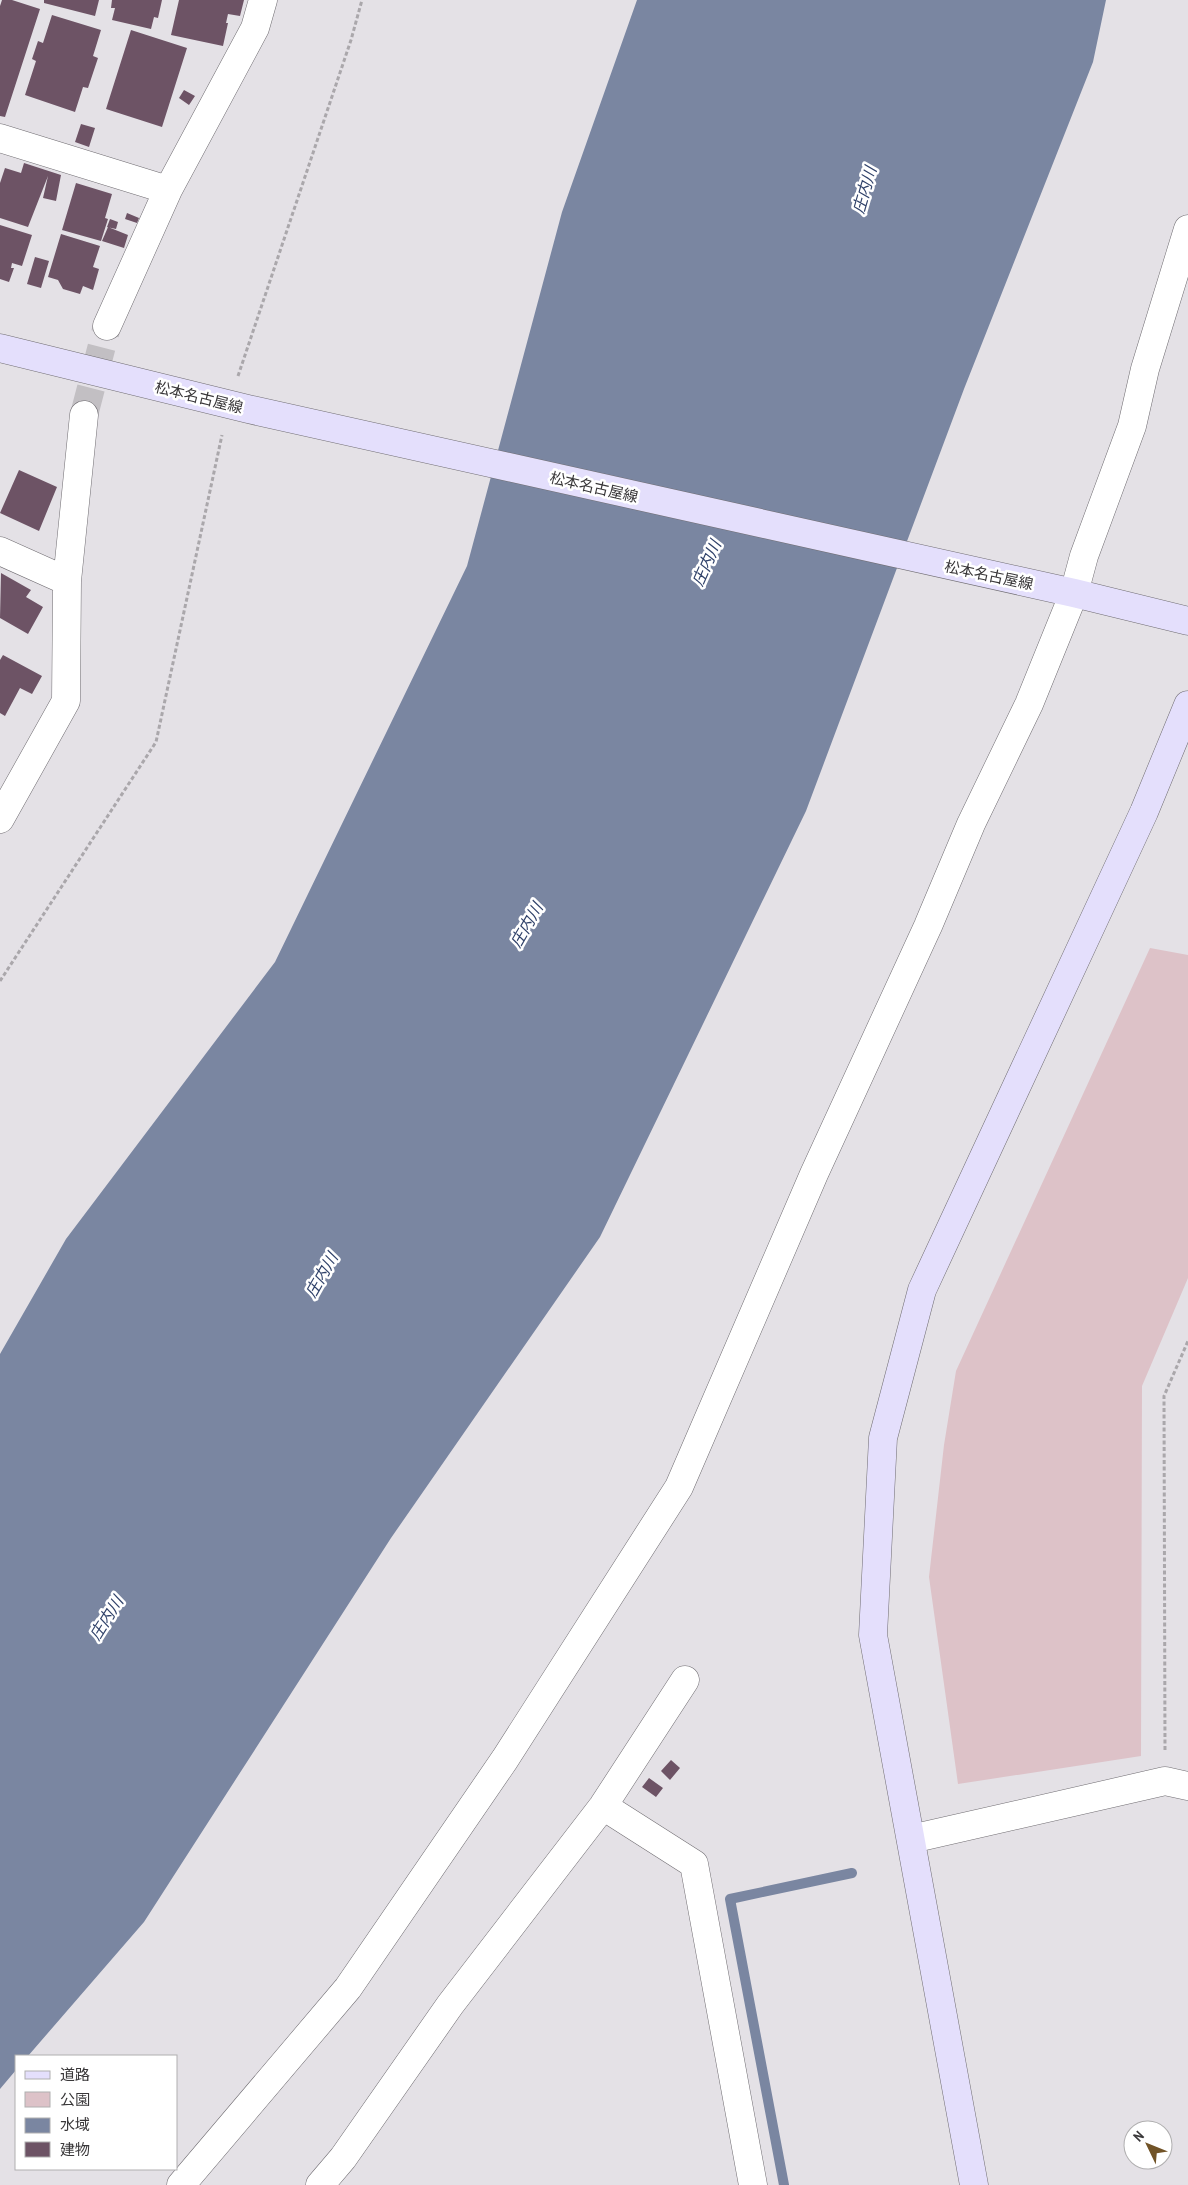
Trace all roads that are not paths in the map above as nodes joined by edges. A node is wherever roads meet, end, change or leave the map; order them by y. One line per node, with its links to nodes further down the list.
1 (262, 0): 3 (street)
2 (0, 138): 3 (street)
3 (168, 190): 5 (street)
4 (1188, 230): 10 (street)
5 (107, 326)
6 (0, 348): 10 (street, 松本名古屋線)
7 (84, 415): 9 (street)
8 (0, 551): 9 (street)
9 (67, 581): 13 (street)
10 (1074, 593): 11 (street, 松本名古屋線); 18 (street)
11 (1188, 621)
12 (1188, 705): 17 (street)
13 (0, 820)
14 (685, 1680): 16 (street)
15 (1177, 1783): 17 (street)
16 (603, 1806): 19 (street); 20 (street)
17 (911, 1839): 21 (street)
18 (181, 2185)
19 (320, 2185)
20 (753, 2185)
21 (974, 2185)

